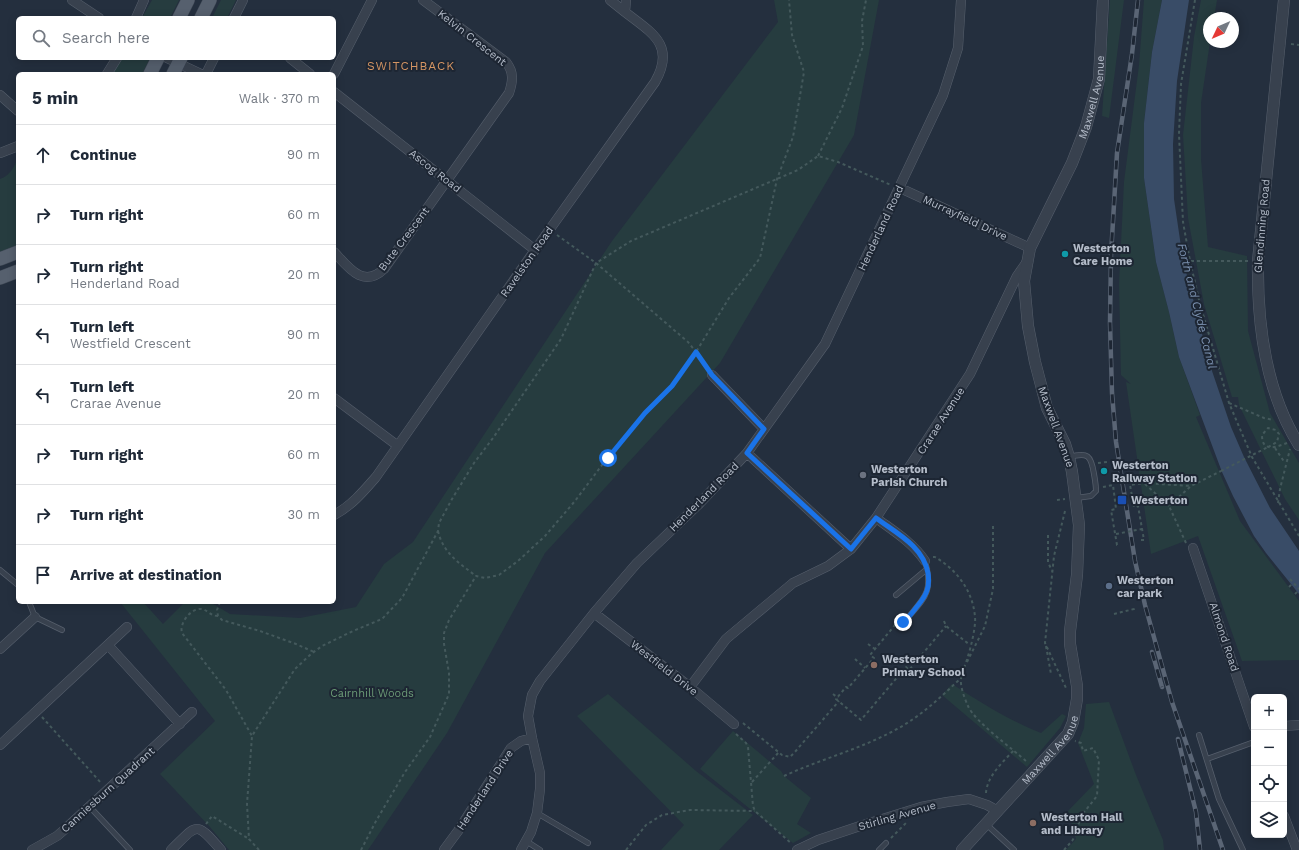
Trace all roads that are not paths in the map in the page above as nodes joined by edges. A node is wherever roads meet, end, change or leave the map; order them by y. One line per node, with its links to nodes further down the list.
1 (72, 0): 14 (street)
2 (144, 0): 15 (street)
3 (188, 0): 16 (main road)
4 (210, 0): 17 (main road)
5 (243, 0): 18 (street)
6 (372, 0): 29 (street)
7 (423, 0): 35 (street, Kelvin Crescent)
8 (610, 0): 13 (street, Ravelston Road)
9 (626, 0): 13 (street)
10 (961, 0): 36 (street, Henderland Road)
11 (1103, 0): 37 (street, Maxwell Avenue)
12 (1284, 0): 48 (street, Glendinning Road)
13 (625, 12): 38 (street, Ravelston Road)
14 (95, 16)
15 (137, 16)
16 (179, 16)
17 (202, 16)
18 (236, 16)
19 (116, 60): 24 (street)
20 (157, 60): 25 (main road)
21 (213, 60): 27 (street)
22 (292, 60): 28 (street)
23 (175, 63): 26 (street)
24 (108, 72)
25 (151, 72)
26 (196, 72)
27 (207, 72)
28 (308, 72)
29 (335, 72)
30 (336, 94): 35 (street, Ascog Road)
31 (0, 95): 32 (street)
32 (16, 109)
33 (16, 147): 34 (street)
34 (0, 153)
35 (447, 180): 38 (street, Ascog Road); 40 (street, Bute Crescent)
36 (900, 188): 37 (street, Murrayfield Drive); 47 (street, Henderland Road)
37 (1030, 248): 42 (street, Maxwell Avenue)
38 (535, 250): 49 (street, Ravelston Road)
39 (16, 253): 41 (main road)
40 (336, 254)
41 (0, 259)
42 (1026, 264): 51 (street, Maxwell Avenue); 54 (street, Crarae Avenue)
43 (16, 272): 44 (main road)
44 (0, 278)
45 (712, 375): 47 (street)
46 (336, 400): 49 (street)
47 (764, 429): 50 (street, Henderland Road)
48 (1298, 441)
49 (398, 446): 53 (street, Ravelston Road)
50 (747, 453): 56 (street); 62 (street, Henderland Road)
51 (1069, 457): 52 (street, Maxwell Avenue); 52 (lane)
52 (1076, 502): 82 (street, Maxwell Avenue)
53 (336, 514)
54 (876, 518): 56 (street, Crarae Avenue); 57 (street)
55 (1194, 548): 71 (street, Almond Road)
56 (851, 549): 69 (street, Crarae Avenue)
57 (926, 565): 60 (lane); 64 (lane)
58 (0, 570): 59 (lane)
59 (16, 583)
60 (896, 595)
61 (30, 604): 63 (lane)
62 (594, 613): 69 (street, Westfield Drive); 77 (street, Henderland Road)
63 (35, 617): 66 (lane); 68 (street)
64 (905, 621)
65 (127, 626): 67 (street)
66 (62, 630)
67 (108, 645): 72 (street); 79 (street)
68 (0, 649)
69 (690, 687): 73 (street, Westfield Drive)
70 (192, 712): 72 (street, Canniesburn Quadrant)
71 (1251, 718)
72 (180, 724): 81 (street, Canniesburn Quadrant)
73 (734, 724)
74 (1299, 724): 75 (street)
75 (1287, 726)
76 (1199, 735): 80 (lane)
77 (532, 738): 83 (street, Henderland Road); 93 (street, Henderland Drive)
78 (1251, 743): 80 (lane)
79 (0, 744)
80 (1207, 759): 100 (lane)
81 (90, 807): 89 (street, Canniesburn Quadrant); 90 (lane)
82 (998, 811): 85 (street, Maxwell Avenue); 96 (street, Stirling Avenue)
83 (537, 813): 86 (street, Henderland Road); 87 (lane)
84 (1287, 823): 101 (street)
85 (986, 824): 98 (street, Maxwell Avenue); 99 (lane)
86 (526, 841): 94 (street, Henderland Road); 95 (lane)
87 (588, 843)
88 (886, 843): 97 (lane)
89 (32, 850)
90 (130, 850)
91 (171, 850): 92 (street)
92 (221, 850)
93 (444, 850)
94 (521, 850)
95 (540, 850)
96 (798, 850)
97 (879, 850)
98 (962, 850)
99 (1014, 850)
100 (1243, 850)
101 (1298, 850)

